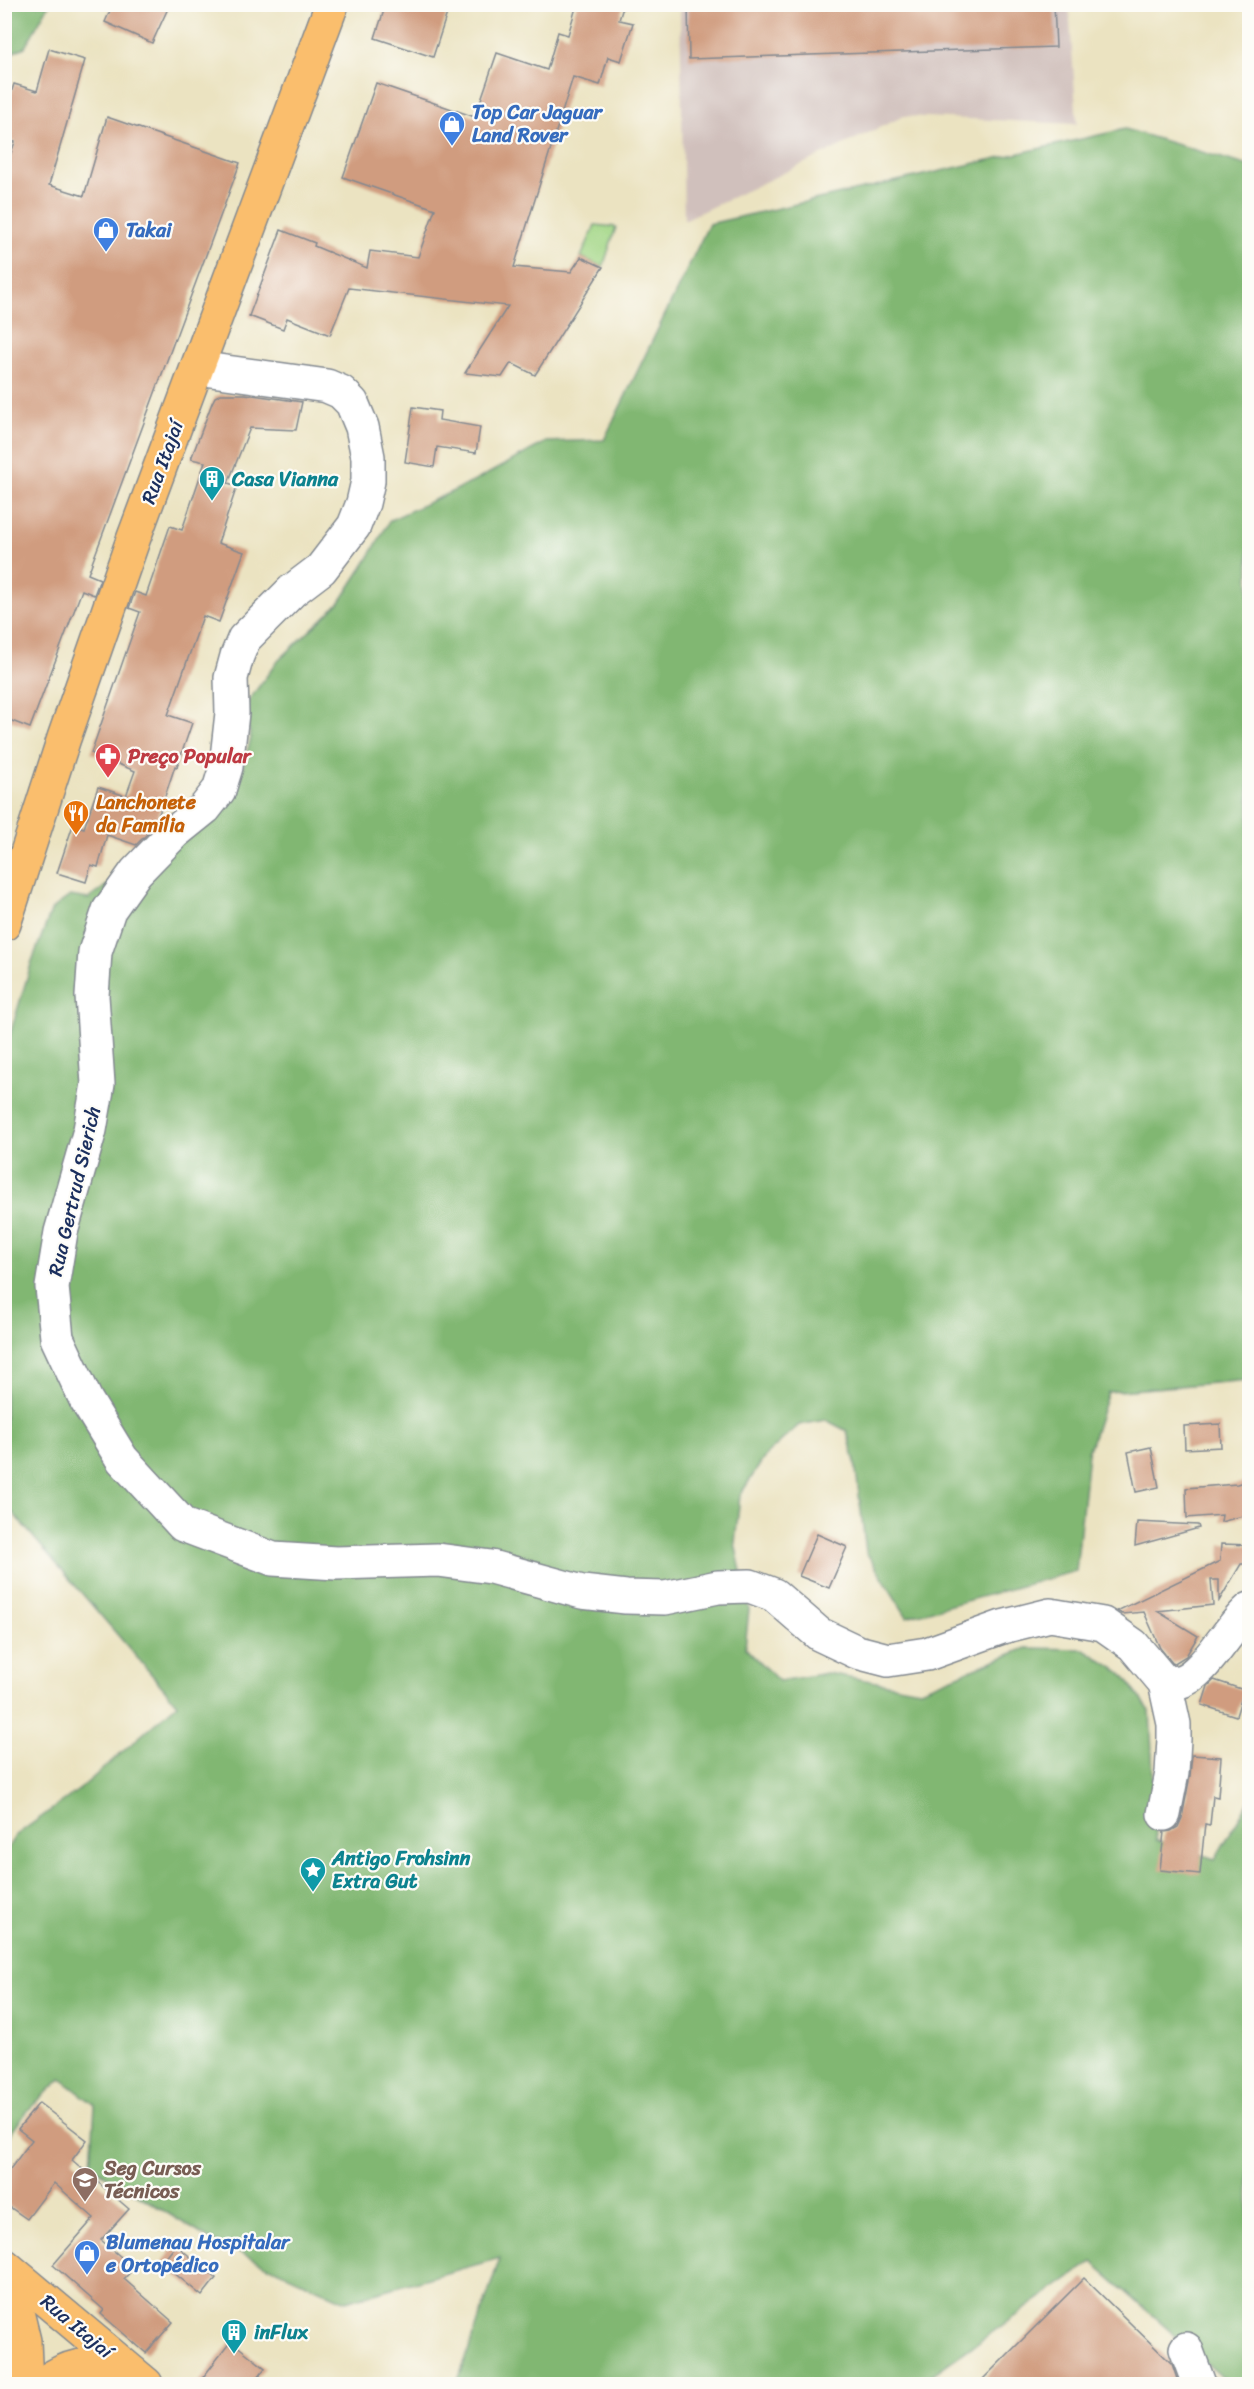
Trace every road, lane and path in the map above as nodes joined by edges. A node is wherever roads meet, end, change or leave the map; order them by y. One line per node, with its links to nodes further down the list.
1 (332, 4): 2 (main road, Rua Itajaí)
2 (197, 368): 3 (main road, Rua Itajaí); 5 (street, Rua Gertrud Sierich)
3 (4, 924)
4 (1250, 1609): 5 (street)
5 (1164, 1683): 6 (street, Rua Gertrud Sierich)
6 (1164, 1814)
7 (5, 2266): 9 (main road, Rua Itajaí); 10 (main road)
8 (1186, 2349): 13 (street)
9 (121, 2364): 11 (main road); 12 (main road, Rua Itajaí)
10 (26, 2385)
11 (42, 2385)
12 (146, 2385)
13 (1199, 2385)

